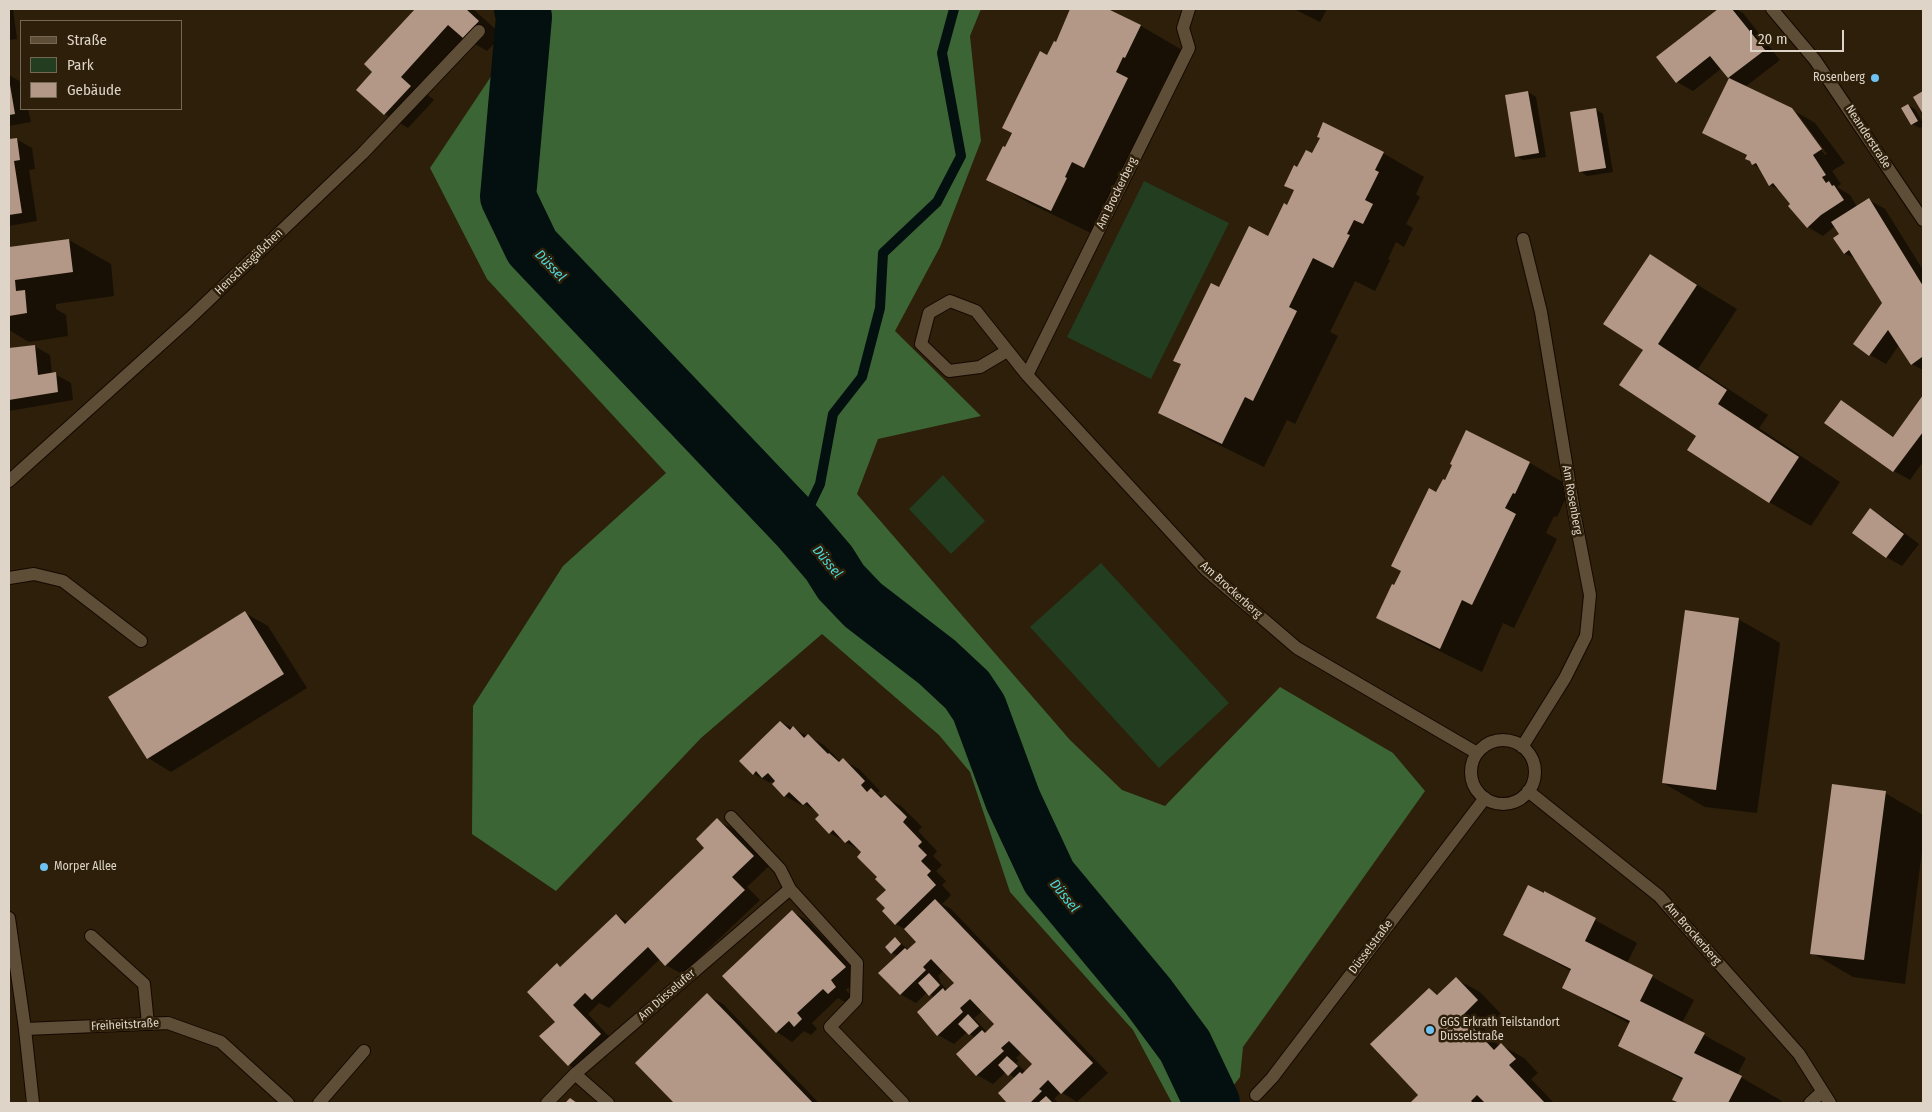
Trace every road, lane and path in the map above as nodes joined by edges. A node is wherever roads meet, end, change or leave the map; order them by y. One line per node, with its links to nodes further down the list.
1 (1189, 9): 7 (street, Am Brockerberg)
2 (1772, 9): 4 (street, Neanderstraße)
3 (478, 31): 8 (street, Henschesgäßchen)
4 (1923, 220)
5 (1523, 240): 11 (street, Am Rosenberg)
6 (1008, 352): 6 (street, Am Brockerberg); 7 (street, Am Brockerberg)
7 (1027, 375): 12 (street, Am Brockerberg)
8 (9, 481)
9 (9, 578): 10 (street)
10 (141, 641)
11 (1522, 747): 12 (street); 13 (street)
12 (1477, 753): 14 (street)
13 (1528, 791): 14 (street); 23 (street, Am Brockerberg)
14 (1485, 798): 24 (street, Düsselstraße)
15 (730, 817): 16 (street)
16 (790, 889): 22 (street, Am Düsselufer); 30 (street)
17 (9, 918): 20 (street)
18 (91, 936): 19 (street)
19 (148, 1024): 20 (street, Freiheitstraße); 26 (street, Freiheitstraße)
20 (25, 1030): 25 (street)
21 (364, 1051): 27 (street)
22 (575, 1074): 28 (street, Am Düsselufer); 29 (street)
23 (1822, 1092): 31 (street); 32 (street, Am Brockerberg)
24 (1256, 1095)
25 (33, 1103)
26 (288, 1103)
27 (319, 1103)
28 (547, 1103)
29 (608, 1103)
30 (904, 1103)
31 (1810, 1103)
32 (1830, 1103)

